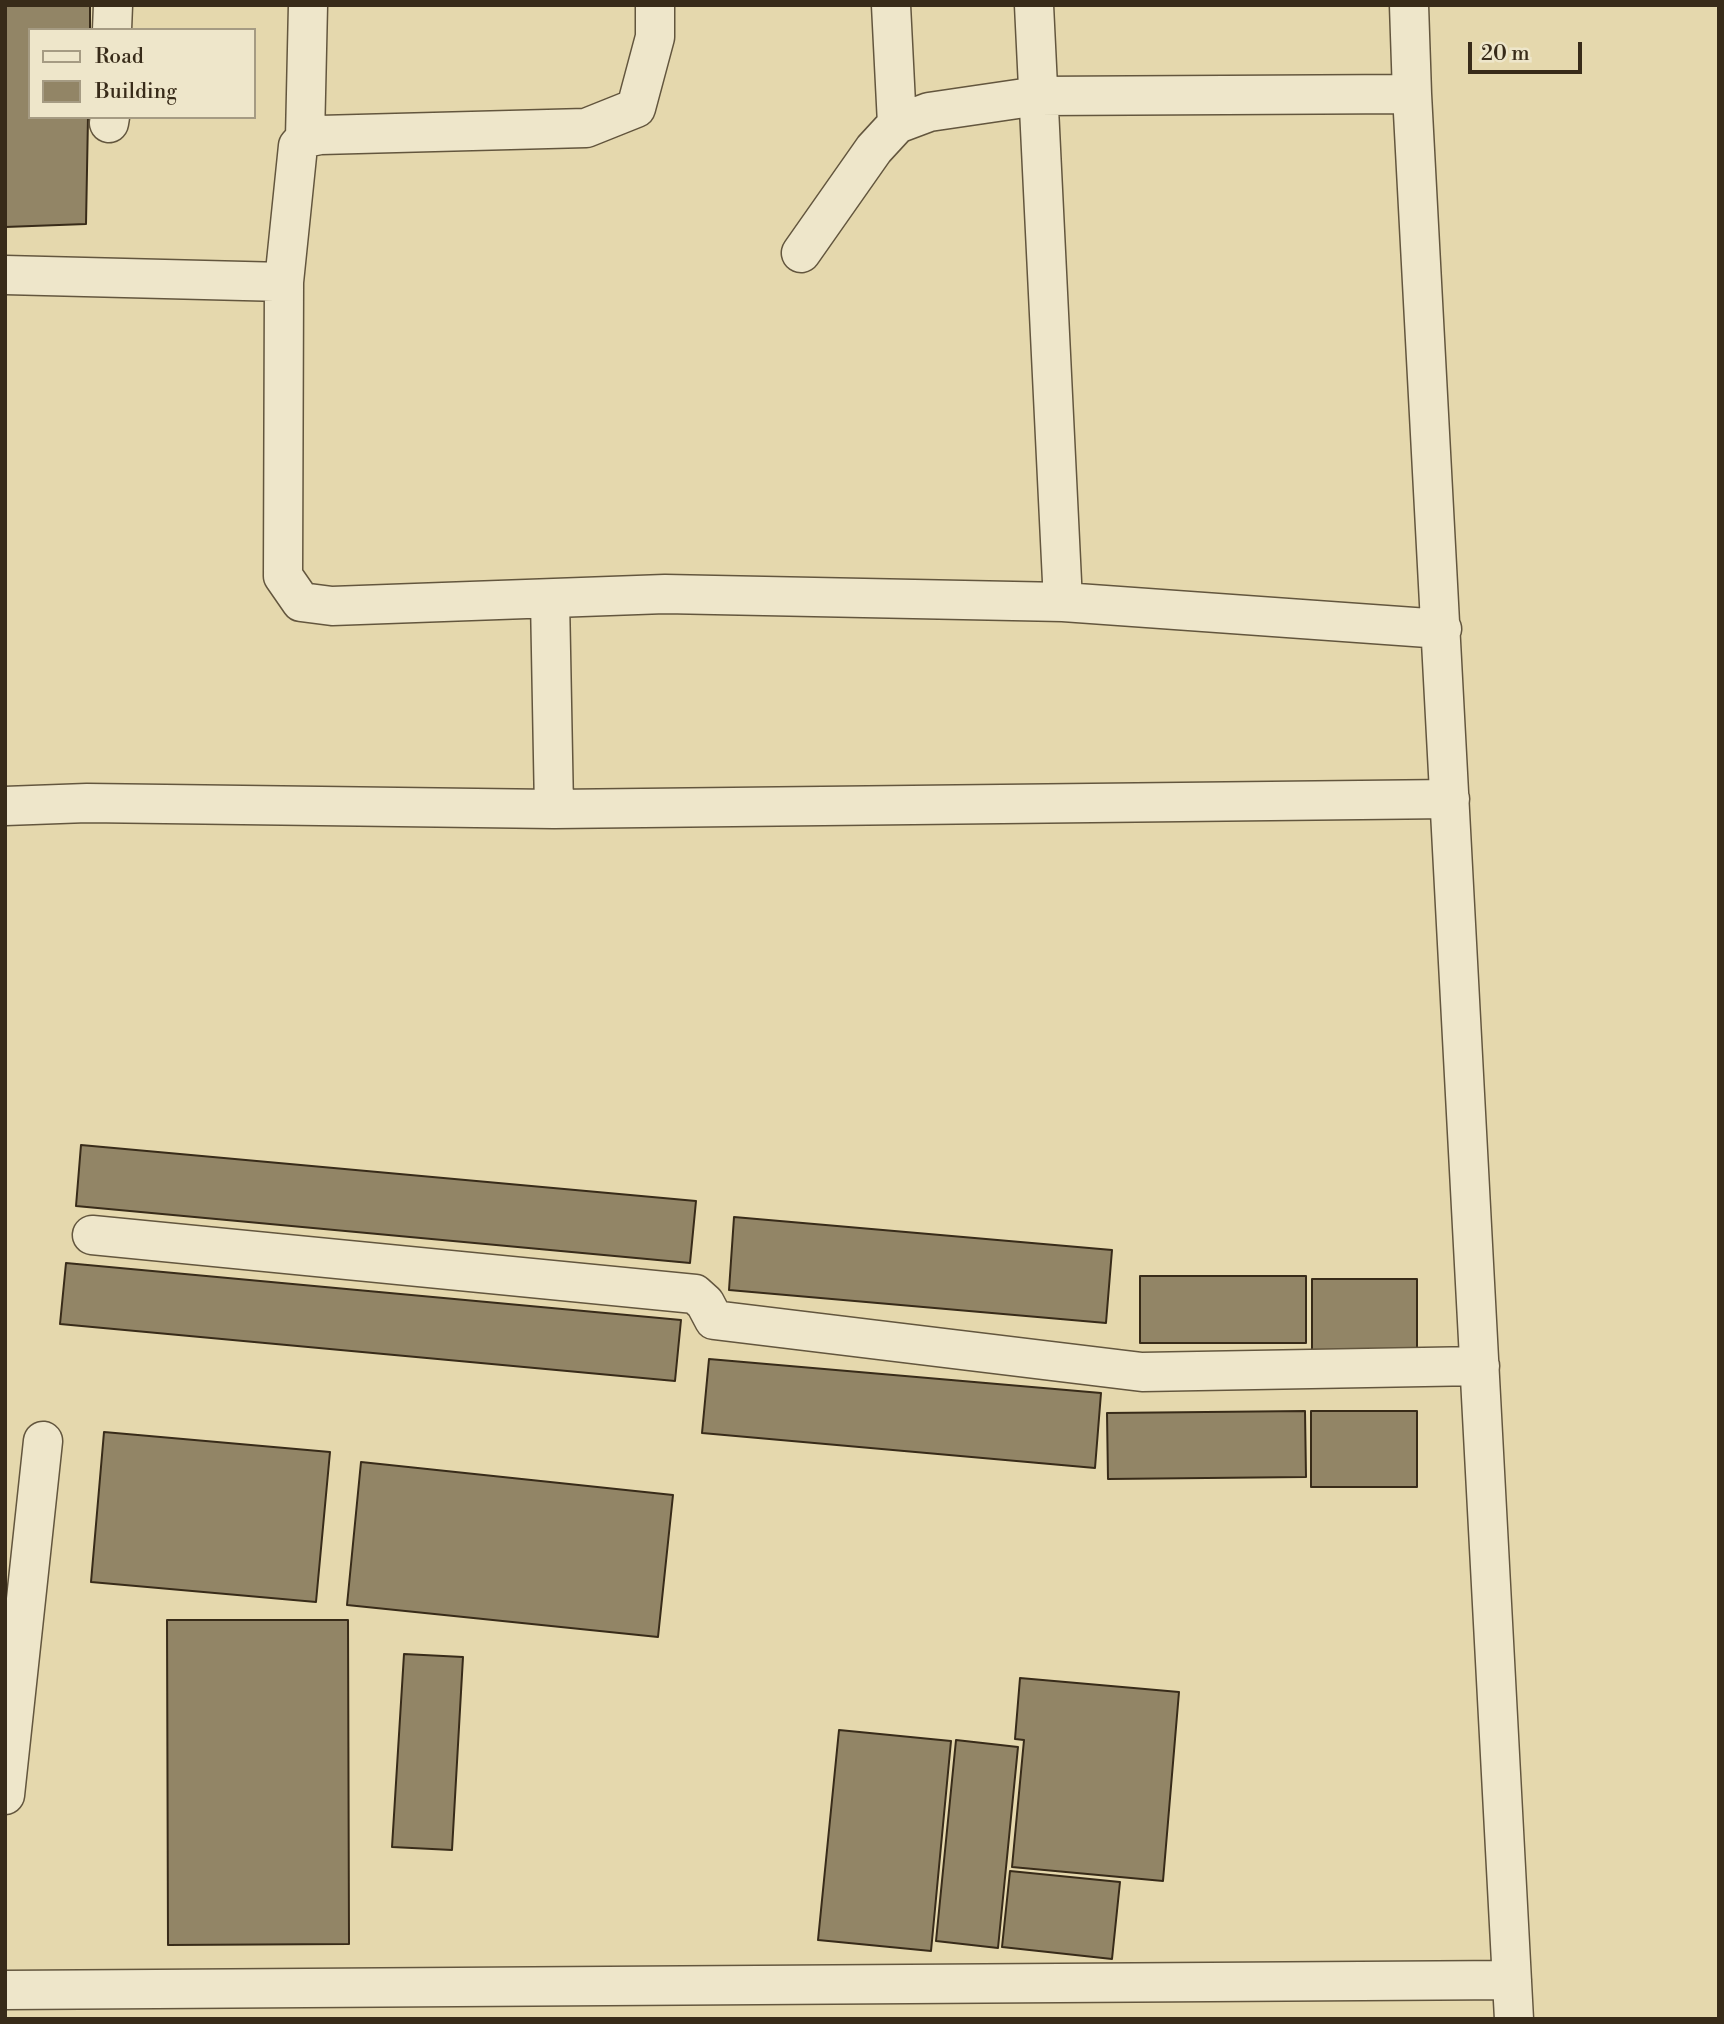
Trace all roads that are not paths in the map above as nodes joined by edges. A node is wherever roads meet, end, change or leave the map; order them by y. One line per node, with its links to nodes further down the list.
1 (113, 5): 7 (street)
2 (309, 5): 11 (street)
3 (655, 5): 11 (street)
4 (891, 5): 10 (street)
5 (1034, 5): 9 (street)
6 (1409, 5): 8 (street)
7 (112, 28)
8 (1412, 94): 9 (street); 17 (street)
9 (1038, 96): 10 (street); 16 (street)
10 (898, 124): 12 (street)
11 (305, 138): 14 (street)
12 (801, 253)
13 (5, 275): 14 (street)
14 (284, 282): 15 (street)
15 (550, 598): 16 (street); 20 (street)
16 (1063, 602): 17 (street)
17 (1441, 629): 18 (street)
18 (1450, 799): 20 (street); 22 (street)
19 (5, 806): 20 (street)
20 (554, 809)
21 (92, 1235): 22 (street)
22 (1480, 1366): 25 (street)
23 (43, 1441): 24 (street)
24 (5, 1795)
25 (1513, 1980): 27 (street); 28 (street)
26 (5, 1990): 27 (street)
27 (120, 2004)
28 (1514, 2019)

